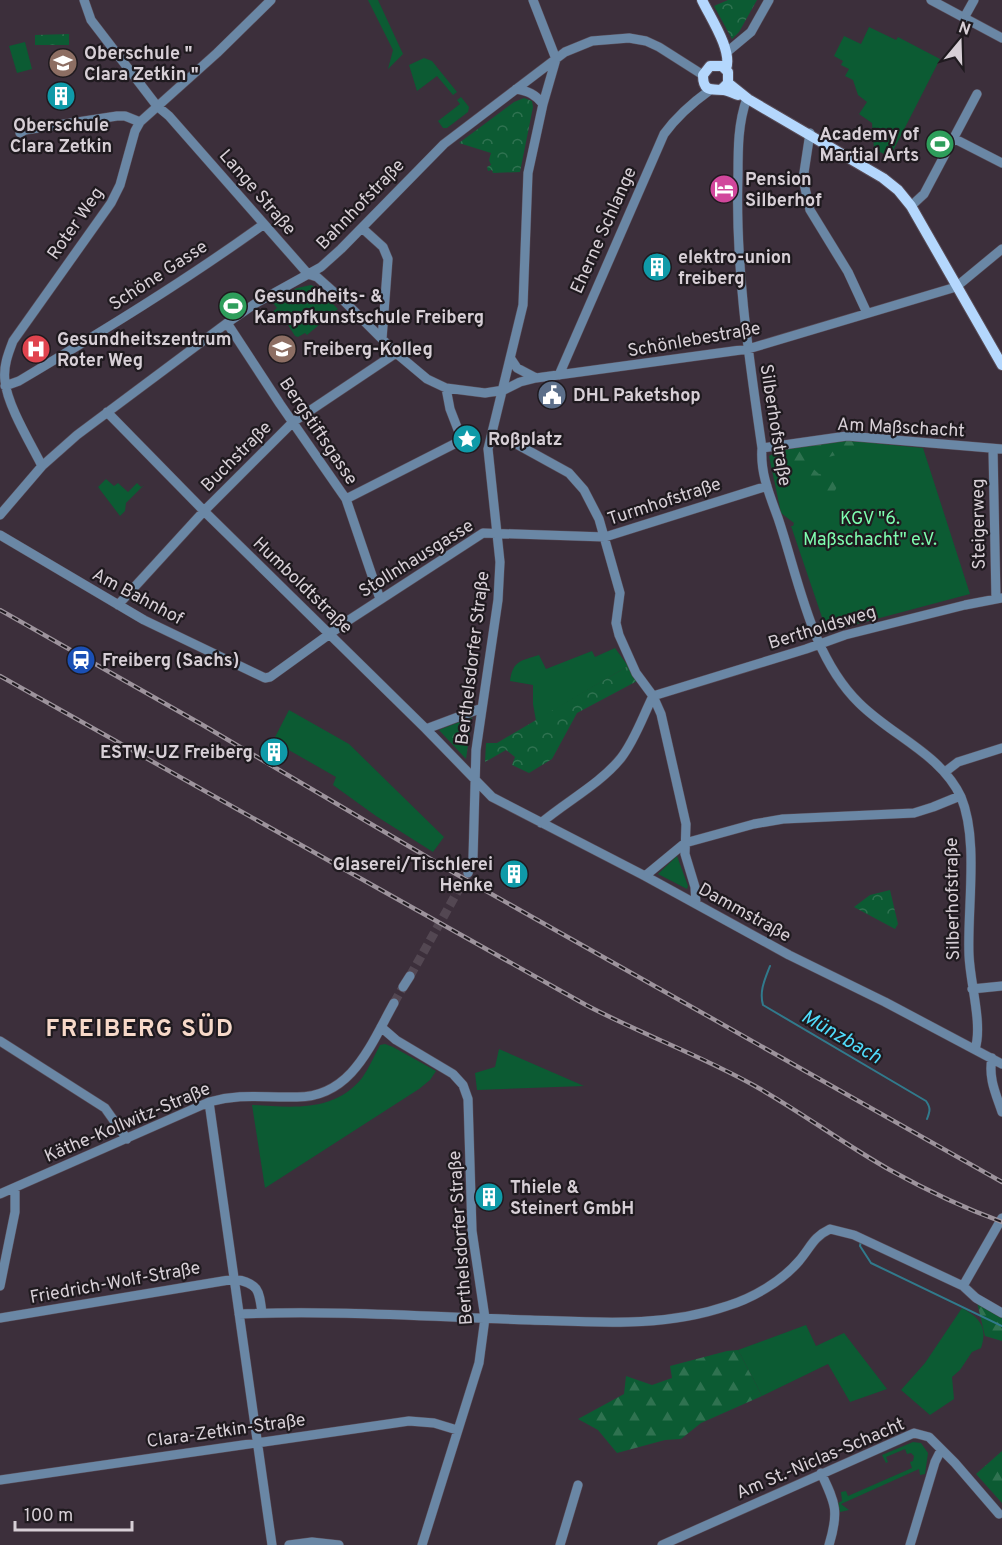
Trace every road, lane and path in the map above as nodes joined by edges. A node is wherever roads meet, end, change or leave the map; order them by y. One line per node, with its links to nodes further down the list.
1 (84, 0): 20 (street, Lange Straße)
2 (271, 0): 20 (street, Roter Weg)
3 (533, 0): 12 (street)
4 (702, 0): 10 (main road)
5 (769, 0): 11 (street)
6 (931, 0): 8 (street)
7 (974, 0): 8 (street)
8 (964, 18): 9 (street)
9 (1002, 38)
10 (721, 40): 11 (main road); 13 (main road)
11 (727, 52): 13 (main road)
12 (556, 59): 14 (street, Bahnhofstraße); 16 (street, Bahnhofstraße); 19 (street, Berthelsdorfer Straße)
13 (722, 67): 14 (main road); 15 (main road)
14 (706, 79): 15 (main road); 39 (street, Eherne Schlange)
15 (725, 86): 18 (main road)
16 (516, 89): 19 (street); 28 (street, Bahnhofstraße)
17 (977, 94): 24 (street)
18 (747, 98): 23 (main road); 35 (street, Silberhofstraße)
19 (543, 104): 37 (street, Berthelsdorfer Straße)
20 (157, 106): 21 (street, Roter Weg); 27 (street, Lange Straße)
21 (140, 122): 22 (street); 41 (street, Roter Weg)
22 (20, 133)
23 (810, 133): 26 (main road); 32 (street)
24 (955, 139): 25 (street); 26 (street)
25 (1002, 163)
26 (910, 206): 31 (main road)
27 (264, 224): 30 (street, Lange Straße); 41 (street, Schöne Gasse)
28 (362, 228): 30 (street, Bahnhofstraße); 34 (street)
29 (1002, 249): 31 (street)
30 (308, 274): 33 (street, Bahnhofstraße); 34 (street, Lange Straße)
31 (956, 287): 32 (street, Schönlebestraße); 38 (main road)
32 (867, 313): 35 (street, Schönlebestraße)
33 (227, 323): 44 (street, Bahnhofstraße); 45 (street, Bergstiftsgasse)
34 (382, 339): 36 (street, Lange Straße)
35 (748, 349): 39 (street, Schönlebestraße); 47 (street, Silberhofstraße)
36 (396, 353): 42 (street, Lange Straße); 45 (street, Buchstraße)
37 (511, 359): 40 (street); 43 (street, Berthelsdorfer Straße)
38 (1002, 365)
39 (559, 375): 40 (street, Schönlebestraße)
40 (536, 378): 43 (street, Schönlebestraße)
41 (6, 386): 49 (street, Roter Weg)
42 (446, 388): 43 (street, Lange Straße); 51 (street)
43 (504, 390): 54 (street, Berthelsdorfer Straße)
44 (107, 412): 49 (street, Bahnhofstraße); 52 (street, Humboldtstraße)
45 (293, 422): 51 (street, Bergstiftsgasse); 52 (street, Buchstraße)
46 (511, 441): 56 (street)
47 (762, 448): 48 (street, Am Maßschacht); 50 (street, Silberhofstraße)
48 (997, 449): 57 (street, Steigerweg)
49 (42, 466): 53 (street, Bahnhofstraße)
50 (766, 486): 56 (street, Turmhofstraße); 61 (street, Silberhofstraße)
51 (346, 499): 58 (street, Bergstiftsgasse)
52 (204, 512): 59 (street, Buchstraße); 60 (street, Humboldtstraße)
53 (0, 515)
54 (498, 533): 56 (street, Turmhofstraße); 58 (street, Stollnhausgasse); 64 (street, Berthelsdorfer Straße)
55 (0, 535): 59 (street, Am Bahnhof)
56 (605, 537): 63 (street)
57 (999, 598): 61 (street, Bertholdsweg)
58 (380, 599): 60 (street, Stollnhausgasse)
59 (118, 606): 62 (street, Am Bahnhof)
60 (329, 634): 62 (street, Stollnhausgasse); 65 (street, Humboldtstraße)
61 (821, 644): 63 (street, Bertholdsweg); 67 (street, Silberhofstraße)
62 (265, 678)
63 (653, 696): 70 (street); 71 (street)
64 (482, 708): 65 (street); 68 (street, Berthelsdorfer Straße)
65 (426, 729): 68 (street, Humboldtstraße)
66 (1002, 748): 67 (street)
67 (945, 772): 69 (street, Silberhofstraße)
68 (476, 782): 70 (street, Dammstraße); 72 (street, Berthelsdorfer Straße)
69 (960, 796): 71 (street); 78 (street, Silberhofstraße)
70 (541, 823): 73 (street, Dammstraße)
71 (685, 843): 73 (street); 74 (street)
72 (468, 873)
73 (645, 876): 74 (street, Dammstraße)
74 (696, 904): 82 (street, Dammstraße)
75 (410, 976): 77 (street)
76 (1002, 986): 78 (street)
77 (404, 987)
78 (972, 990): 82 (street, Silberhofstraße)
79 (394, 1003): 80 (street)
80 (381, 1027): 85 (street, Käthe-Kollwitz-Straße); 98 (street, Berthelsdorfer Straße)
81 (0, 1041): 87 (street)
82 (975, 1049): 83 (street, Dammstraße)
83 (992, 1058): 84 (street, Dammstraße); 86 (street)
84 (1002, 1065)
85 (209, 1102): 87 (street, Käthe-Kollwitz-Straße); 91 (street)
86 (1002, 1112)
87 (127, 1139): 88 (street, Käthe-Kollwitz-Straße)
88 (15, 1189): 89 (street, Käthe-Kollwitz-Straße); 92 (street)
89 (0, 1194)
90 (1002, 1218): 93 (street)
91 (235, 1279): 94 (street); 96 (street); 97 (street, Friedrich-Wolf-Straße)
92 (0, 1286)
93 (963, 1286): 95 (street); 98 (street)
94 (262, 1313): 96 (street); 98 (street)
95 (1002, 1313)
96 (240, 1314): 100 (street)
97 (0, 1318)
98 (485, 1318): 99 (street, Berthelsdorfer Straße)
99 (457, 1430): 100 (street, Clara-Zetkin-Straße); 109 (street, Berthelsdorfer Straße)
100 (258, 1442): 103 (street, Clara-Zetkin-Straße); 106 (street)
101 (941, 1450): 102 (street, Am St.-Niclas-Schacht); 105 (street, Am St.-Niclas-Schacht); 113 (street)
102 (821, 1473): 111 (street, Am St.-Niclas-Schacht); 112 (street)
103 (0, 1480)
104 (578, 1485): 110 (street)
105 (999, 1514)
106 (272, 1545)
107 (289, 1545): 108 (street)
108 (339, 1545)
109 (422, 1545)
110 (560, 1545)
111 (662, 1545)
112 (830, 1545)
113 (910, 1545)

